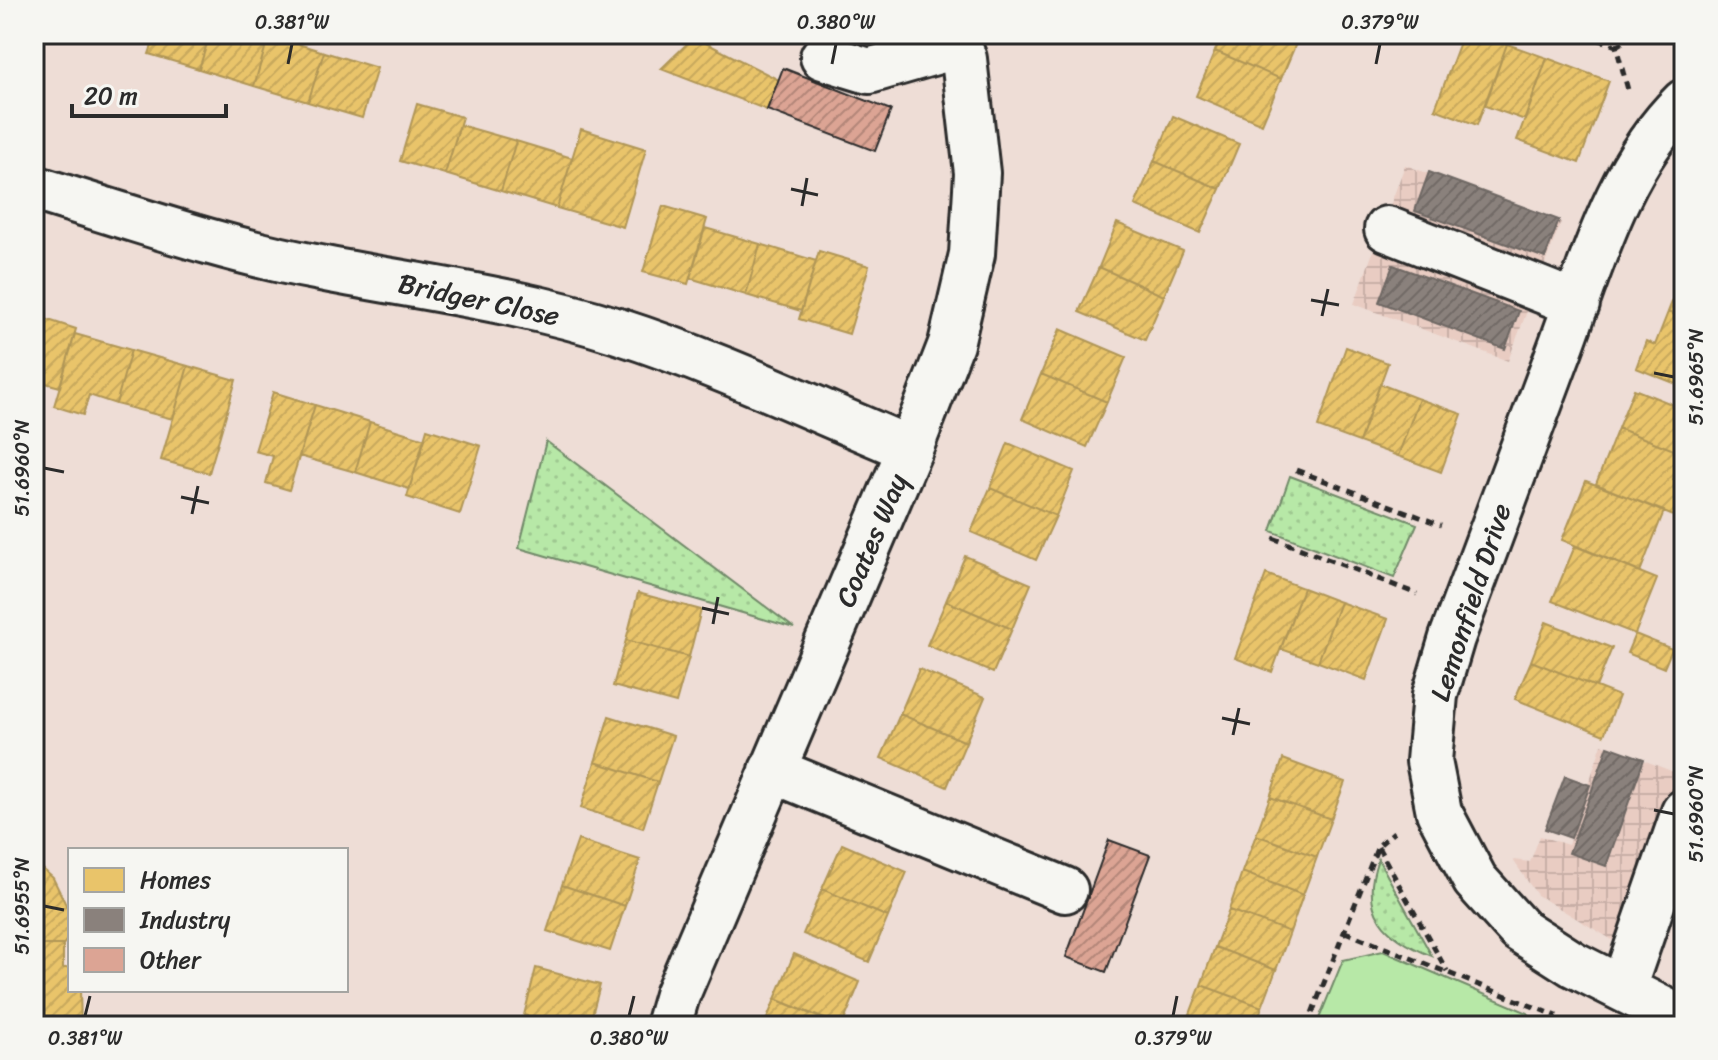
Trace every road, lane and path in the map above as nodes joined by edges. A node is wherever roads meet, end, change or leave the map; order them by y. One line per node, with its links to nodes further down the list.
1 (1585, 34): 4 (path)
2 (1636, 34): 4 (path)
3 (957, 39): 5 (street); 11 (street, Coates Way)
4 (1616, 46): 7 (path)
5 (823, 57)
6 (1684, 102): 7 (street, Lemonfield Drive)
7 (1645, 148): 10 (street, Lemonfield Drive)
8 (34, 188): 11 (street, Bridger Close)
9 (1387, 229): 10 (street)
10 (1577, 304): 14 (street, Lemonfield Drive)
11 (910, 449): 16 (street, Coates Way)
12 (1296, 470): 14 (path)
13 (1273, 538): 15 (path)
14 (1488, 542): 15 (street, Lemonfield Drive)
15 (1462, 611): 17 (street, Lemonfield Drive)
16 (772, 770): 20 (street); 26 (street, Coates Way)
17 (1439, 812): 19 (path); 23 (street, Lemonfield Drive)
18 (1684, 812): 23 (street)
19 (1378, 846): 21 (path); 22 (path)
20 (1065, 890)
21 (1345, 932): 22 (path); 27 (path)
22 (1447, 971): 24 (path)
23 (1623, 988): 25 (street, Lemonfield Drive)
24 (1557, 1016)
25 (1684, 1020)
26 (668, 1026)
27 (1307, 1026)

